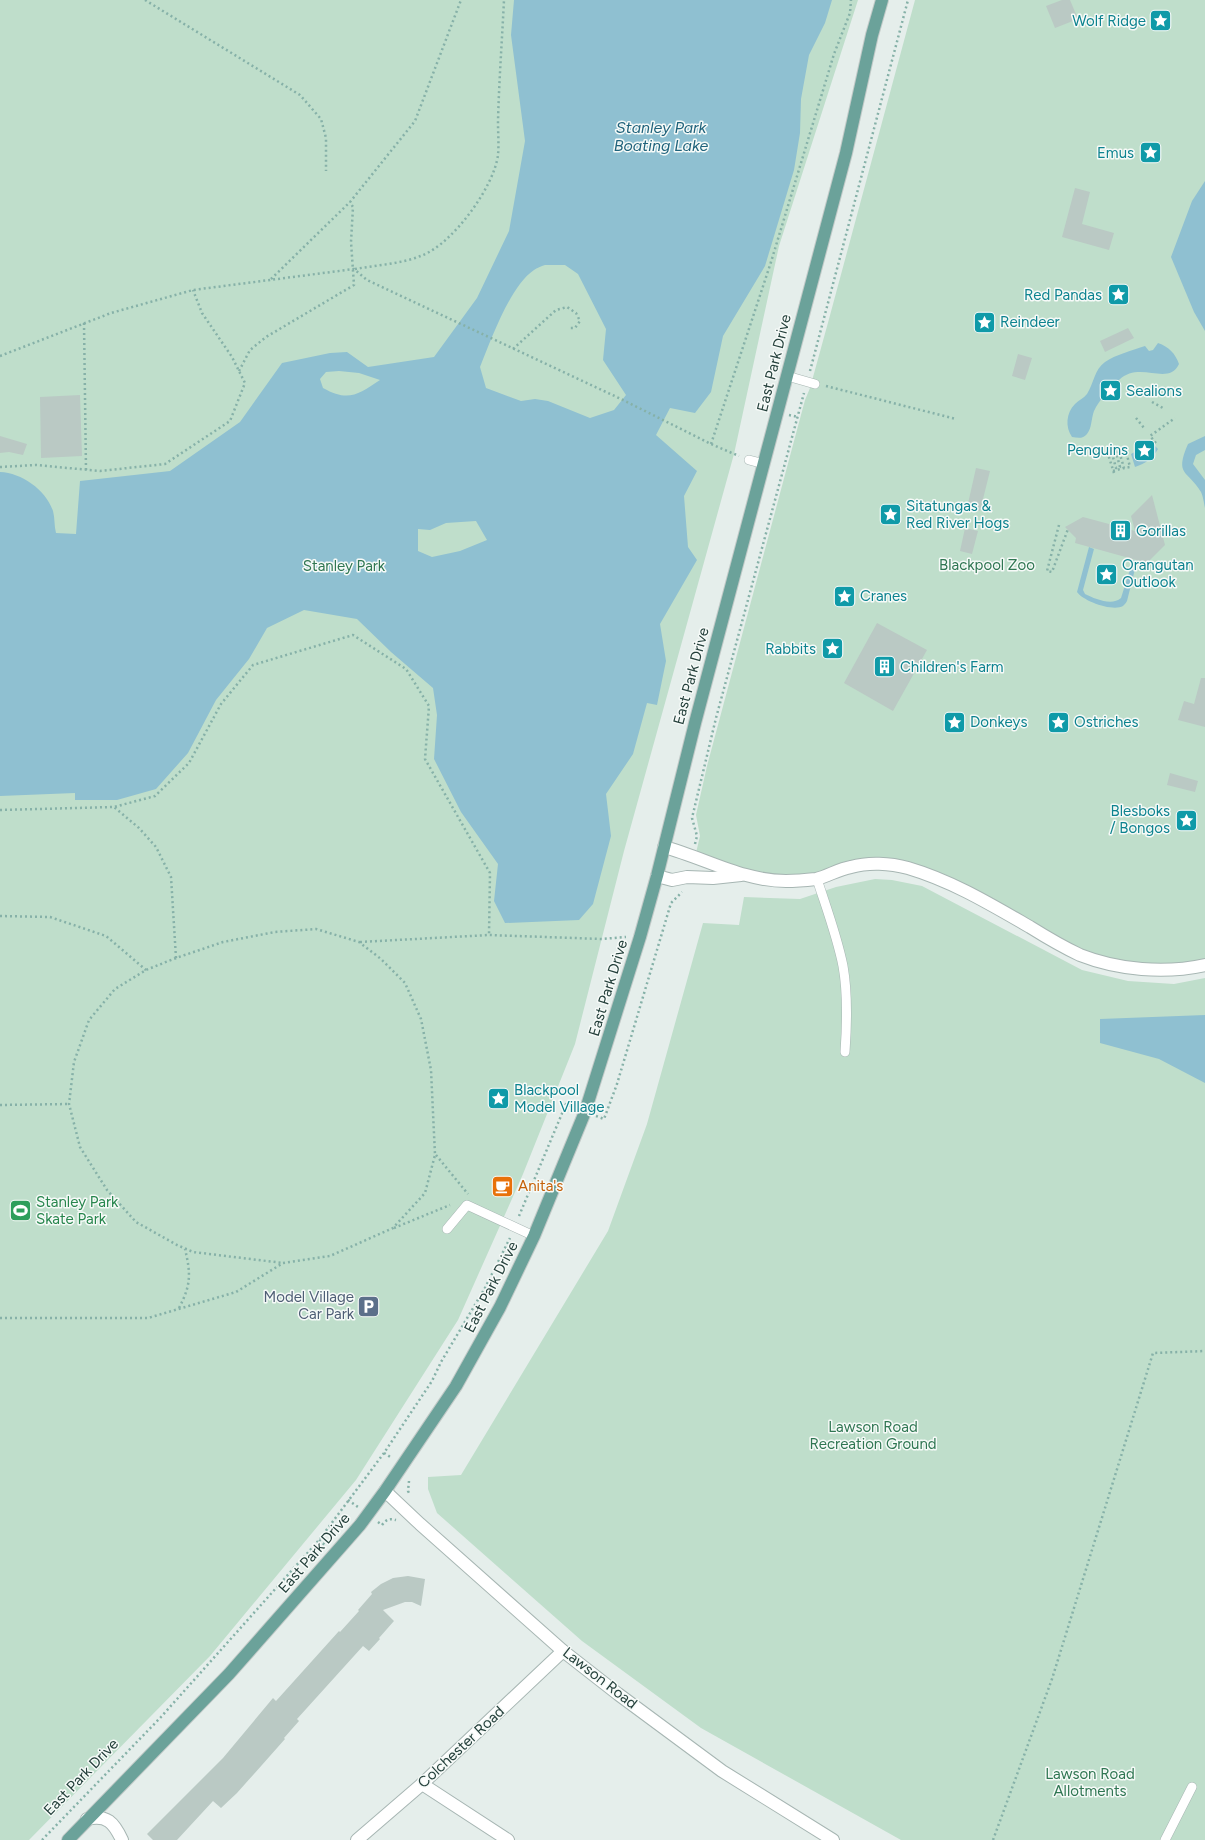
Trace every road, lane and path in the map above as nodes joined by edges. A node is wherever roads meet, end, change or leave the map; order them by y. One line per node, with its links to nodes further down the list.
1 (145, 0): 7 (path)
2 (461, 0): 8 (path)
3 (504, 0): 9 (path)
4 (851, 0): 30 (path)
5 (882, 0): 18 (main road, East Park Drive)
6 (908, 0): 17 (path)
7 (326, 171)
8 (350, 202): 9 (path); 10 (path)
9 (354, 269): 10 (path); 14 (path); 16 (path)
10 (270, 280): 11 (path)
11 (193, 290): 12 (path); 16 (path)
12 (84, 324): 15 (path); 36 (path)
13 (569, 328): 14 (path)
14 (514, 349): 30 (path)
15 (0, 356)
16 (239, 371): 36 (path)
17 (809, 373)
18 (787, 376): 19 (lane); 33 (main road, East Park Drive)
19 (815, 384): 27 (path)
20 (805, 388): 24 (path)
21 (1152, 402): 22 (path)
22 (1163, 408)
23 (787, 414): 24 (path)
24 (798, 417): 42 (path)
25 (1136, 418): 28 (path)
26 (1175, 418): 29 (path)
27 (956, 419)
28 (1144, 428)
29 (1156, 443)
30 (711, 444): 32 (path)
31 (1126, 451): 35 (path)
32 (749, 460): 33 (lane)
33 (764, 464): 41 (main road, East Park Drive)
34 (0, 467): 36 (path)
35 (1124, 468): 35 (path)
36 (86, 470)
37 (1059, 525): 38 (path)
38 (1068, 529)
39 (114, 807): 40 (path); 48 (path); 51 (path)
40 (0, 810)
41 (664, 847): 43 (street); 44 (main road, East Park Drive)
42 (694, 849)
43 (742, 874): 44 (street); 45 (street)
44 (657, 876): 66 (main road, East Park Drive)
45 (817, 878): 52 (street); 54 (lane)
46 (684, 884): 58 (path)
47 (0, 916): 53 (path)
48 (489, 936): 49 (path); 50 (path)
49 (616, 937)
50 (359, 942): 51 (path); 59 (path)
51 (176, 958): 53 (path)
52 (1205, 965)
53 (146, 970): 55 (path)
54 (845, 1052)
55 (69, 1104): 56 (path); 67 (path)
56 (0, 1105)
57 (576, 1108): 62 (path, East Park Drive)
58 (596, 1116)
59 (435, 1154): 60 (path); 63 (path)
60 (471, 1197)
61 (457, 1203): 63 (path)
62 (518, 1220)
63 (393, 1228): 68 (path)
64 (447, 1229): 66 (lane)
65 (511, 1236): 72 (path, East Park Drive)
66 (534, 1236): 75 (main road, East Park Drive)
67 (185, 1250): 68 (path); 69 (path)
68 (283, 1263): 69 (path)
69 (179, 1308): 70 (path)
70 (0, 1318)
71 (1205, 1351): 91 (path)
72 (384, 1453): 73 (path); 77 (path, East Park Drive)
73 (394, 1460)
74 (410, 1480): 76 (path)
75 (385, 1491): 81 (street, Lawson Road); 84 (main road, East Park Drive)
76 (414, 1499)
77 (348, 1500): 78 (path); 85 (path, East Park Drive)
78 (359, 1508)
79 (399, 1523): 80 (path)
80 (382, 1525)
81 (563, 1651): 82 (street, Colchester Road); 90 (street, Lawson Road)
82 (422, 1784): 88 (street, Colchester Road); 89 (street)
83 (1192, 1786): 92 (lane)
84 (87, 1819): 86 (main road, East Park Drive); 87 (street)
85 (42, 1840)
86 (68, 1840)
87 (122, 1840)
88 (357, 1840)
89 (508, 1840)
90 (833, 1840)
91 (993, 1840)
92 (1165, 1840)

